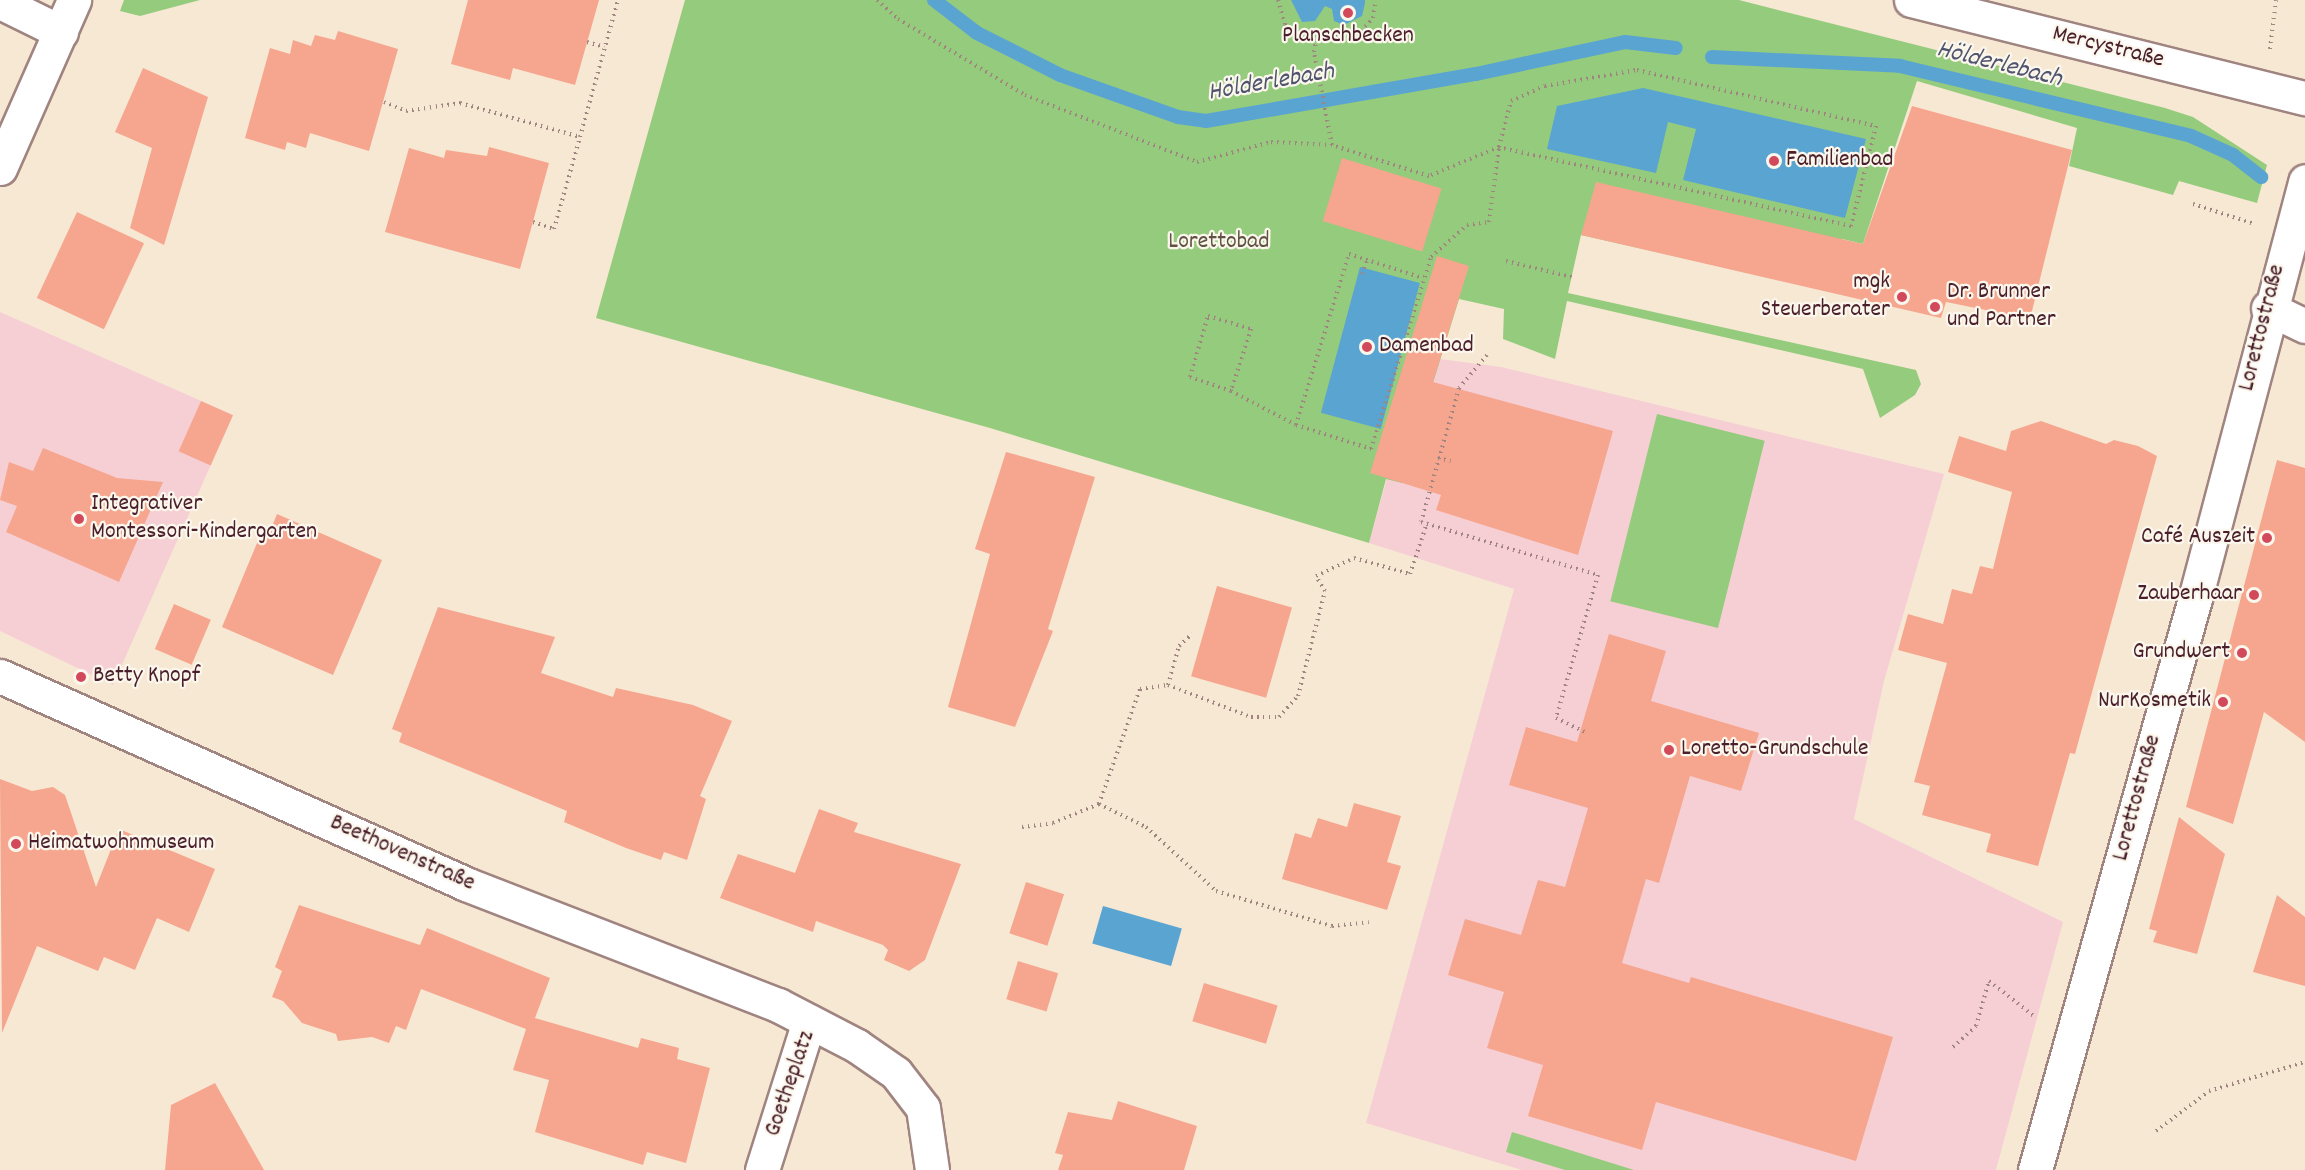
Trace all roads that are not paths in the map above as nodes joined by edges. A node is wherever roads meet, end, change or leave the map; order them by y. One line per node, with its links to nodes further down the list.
1 (1911, 0): 4 (street, Mercystraße)
2 (0, 2): 3 (street)
3 (69, 12): 5 (street)
4 (2305, 98)
5 (0, 168)
6 (2305, 181): 7 (street, Lorettostraße)
7 (2268, 308): 8 (street); 13 (street, Lorettostraße)
8 (2305, 326)
9 (0, 676): 10 (street, Beethovenstraße)
10 (809, 1021): 11 (street, Goetheplatz); 12 (street, Goetheplatz)
11 (762, 1170)
12 (932, 1170)
13 (2035, 1170)

